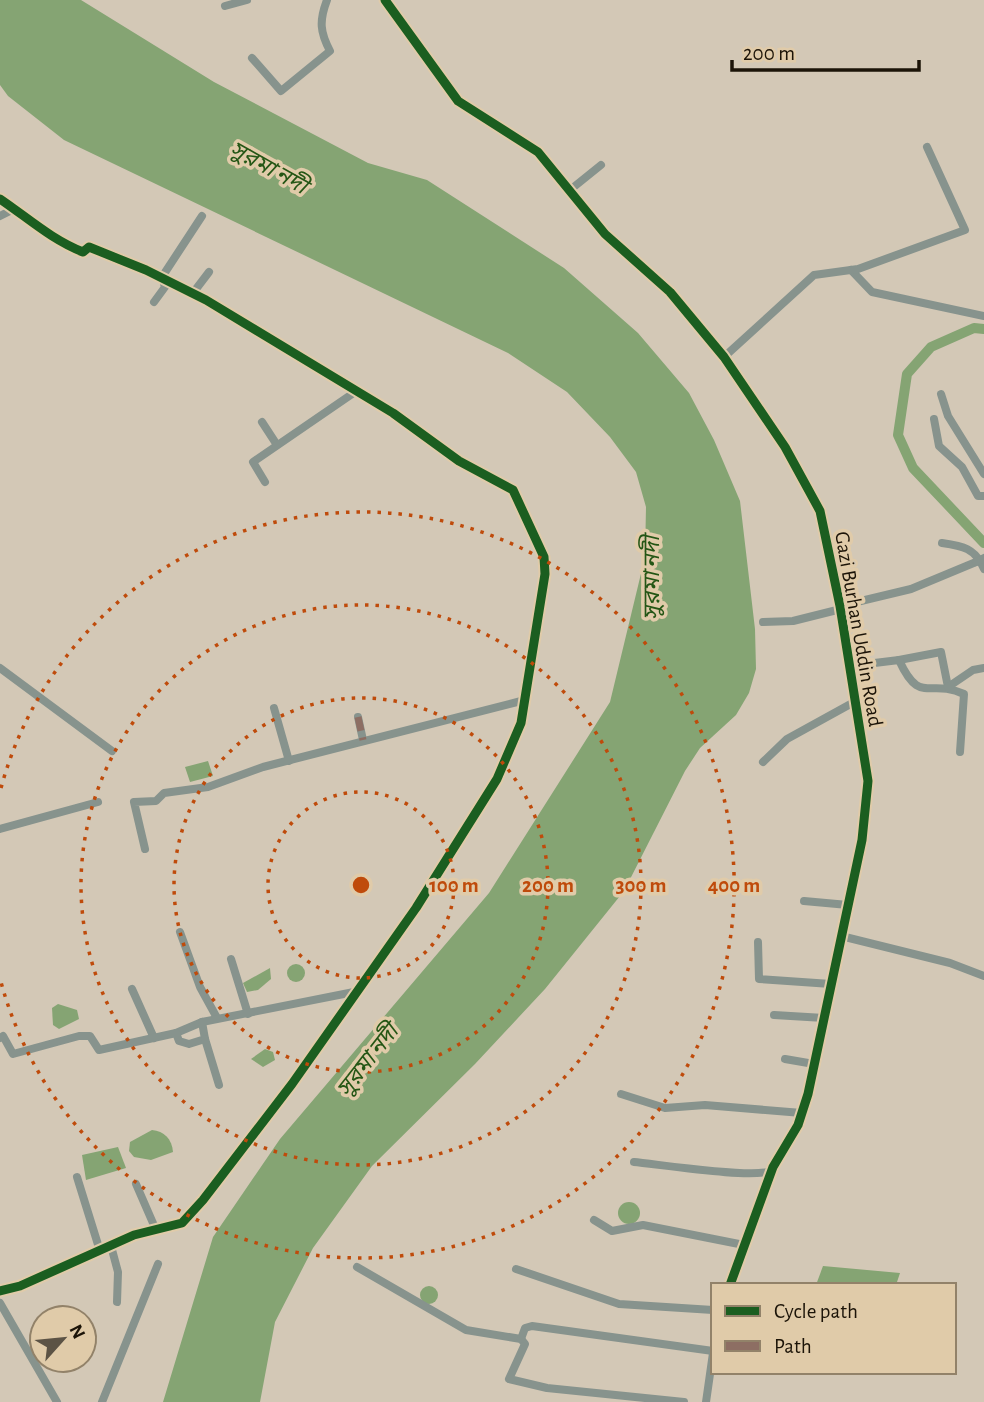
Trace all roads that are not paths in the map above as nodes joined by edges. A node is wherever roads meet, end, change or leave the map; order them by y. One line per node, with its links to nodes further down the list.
1 (247, 0): 4 (street)
2 (327, 0): 5 (street)
3 (385, 0): 8 (street, Gazi Burhan Uddin Road)
4 (225, 6)
5 (252, 58)
6 (927, 147): 13 (street)
7 (601, 165): 8 (street)
8 (570, 190): 19 (street, Gazi Burhan Uddin Road)
9 (0, 199): 10 (street)
10 (14, 209): 11 (street); 15 (street)
11 (0, 216)
12 (202, 216): 15 (street)
13 (851, 270): 18 (street); 19 (street)
14 (209, 272): 16 (street)
15 (162, 277): 16 (street); 17 (street)
16 (193, 293): 20 (street)
17 (154, 302)
18 (984, 316)
19 (724, 357): 31 (street, Gazi Burhan Uddin Road)
20 (355, 392): 24 (street); 38 (street)
21 (941, 394): 25 (street)
22 (934, 419): 27 (street)
23 (262, 422): 24 (street)
24 (277, 445): 26 (street)
25 (984, 474)
26 (265, 482)
27 (984, 496)
28 (942, 543): 30 (street)
29 (980, 560): 31 (street)
30 (984, 569)
31 (841, 607): 32 (street); 34 (street, Gazi Burhan Uddin Road)
32 (763, 622)
33 (898, 660): 34 (street); 37 (street); 37 (street)
34 (850, 666): 39 (street, Gazi Burhan Uddin Road)
35 (0, 668): 43 (street)
36 (984, 668): 37 (street)
37 (947, 687): 44 (street)
38 (525, 700): 42 (street); 59 (street)
39 (856, 701): 46 (street); 51 (street, Gazi Burhan Uddin Road)
40 (275, 708): 45 (street)
41 (358, 717): 42 (street)
42 (363, 740): 45 (street)
43 (112, 751)
44 (960, 752)
45 (289, 761): 49 (street)
46 (763, 762)
47 (98, 802): 48 (street)
48 (0, 830)
49 (145, 849)
50 (804, 901): 51 (street)
51 (848, 905): 53 (street, Gazi Burhan Uddin Road)
52 (180, 932): 62 (street)
53 (841, 936): 56 (street); 57 (street, Gazi Burhan Uddin Road)
54 (758, 942): 57 (street)
55 (231, 959): 60 (street)
56 (984, 976)
57 (831, 984): 63 (street, Gazi Burhan Uddin Road)
58 (132, 989): 67 (street)
59 (359, 991): 60 (street); 79 (street)
60 (248, 1014): 62 (street)
61 (774, 1015): 63 (street)
62 (217, 1018): 64 (street)
63 (824, 1018): 70 (street, Gazi Burhan Uddin Road)
64 (202, 1022): 65 (street); 68 (street)
65 (176, 1033): 67 (street); 68 (street)
66 (0, 1038): 67 (street)
67 (154, 1038)
68 (205, 1039): 71 (street)
69 (785, 1059): 70 (street)
70 (814, 1064): 73 (street, Gazi Burhan Uddin Road)
71 (219, 1085)
72 (621, 1094): 73 (street)
73 (802, 1113): 75 (street, Gazi Burhan Uddin Road)
74 (634, 1162): 75 (street)
75 (772, 1170): 80 (street, Gazi Burhan Uddin Road)
76 (78, 1177): 82 (street)
77 (136, 1184): 79 (street)
78 (594, 1220): 80 (street)
79 (156, 1230): 81 (street)
80 (744, 1245): 86 (street, Gazi Burhan Uddin Road)
81 (111, 1246): 82 (street); 88 (street)
82 (100, 1251): 87 (street)
83 (158, 1264): 95 (street)
84 (357, 1267): 91 (street)
85 (516, 1269): 90 (street)
86 (731, 1283)
87 (0, 1290)
88 (117, 1301)
89 (0, 1303): 94 (street)
90 (711, 1310)
91 (521, 1339): 92 (street); 96 (street)
92 (711, 1352)
93 (711, 1366): 97 (street)
94 (57, 1402)
95 (102, 1402)
96 (684, 1402)
97 (706, 1402)

